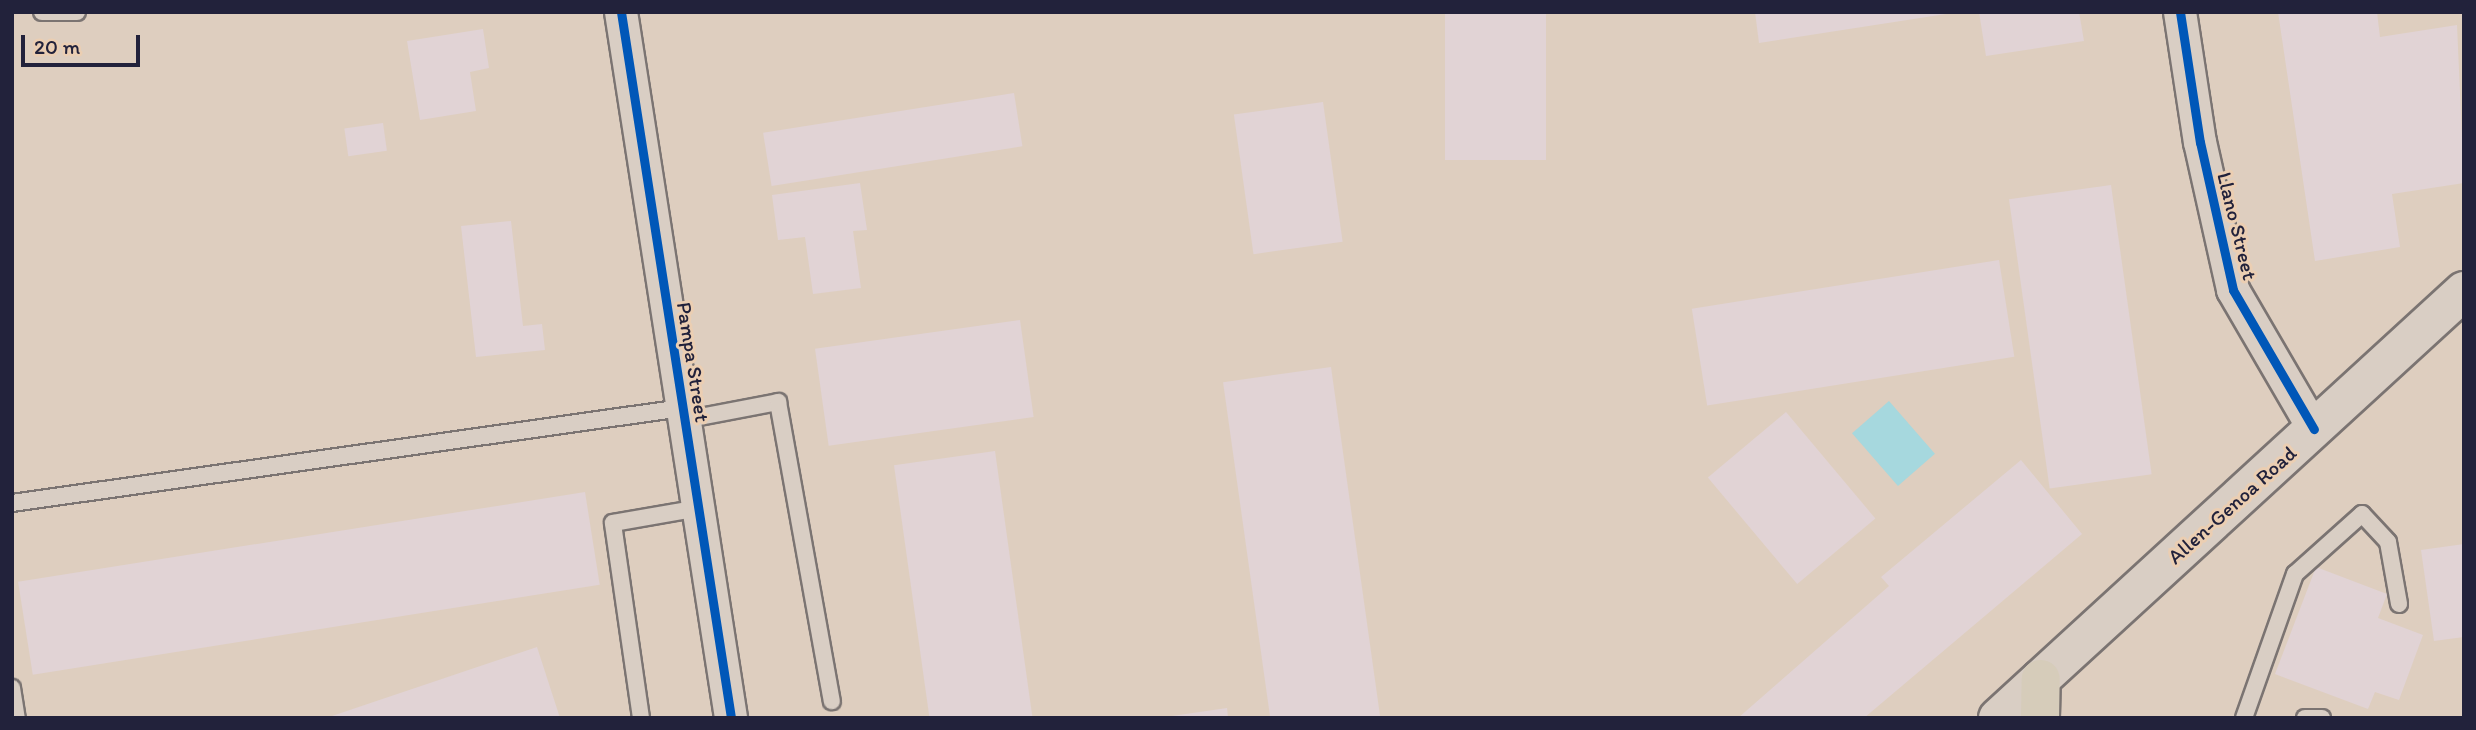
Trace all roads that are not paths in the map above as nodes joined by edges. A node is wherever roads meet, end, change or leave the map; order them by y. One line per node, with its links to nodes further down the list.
1 (42, 12): 2 (lane)
2 (77, 12)
3 (621, 12): 6 (street, Pampa Street)
4 (2180, 12): 7 (street, Llano Street)
5 (2464, 290): 7 (main road, Allen-Genoa Road)
6 (683, 414): 8 (lane); 9 (street, Pampa Street); 13 (lane)
7 (2314, 429): 11 (main road, Allen-Genoa Road)
8 (12, 503)
9 (698, 508): 15 (lane); 16 (street, Pampa Street)
10 (2399, 604): 19 (lane)
11 (2040, 679): 17 (main road, Allen-Genoa Road); 18 (main road)
12 (12, 688): 14 (lane)
13 (832, 701)
14 (17, 718)
15 (640, 718)
16 (731, 718)
17 (1998, 718)
18 (2040, 718)
19 (2244, 718)
20 (2305, 718): 21 (lane)
21 (2322, 718)

